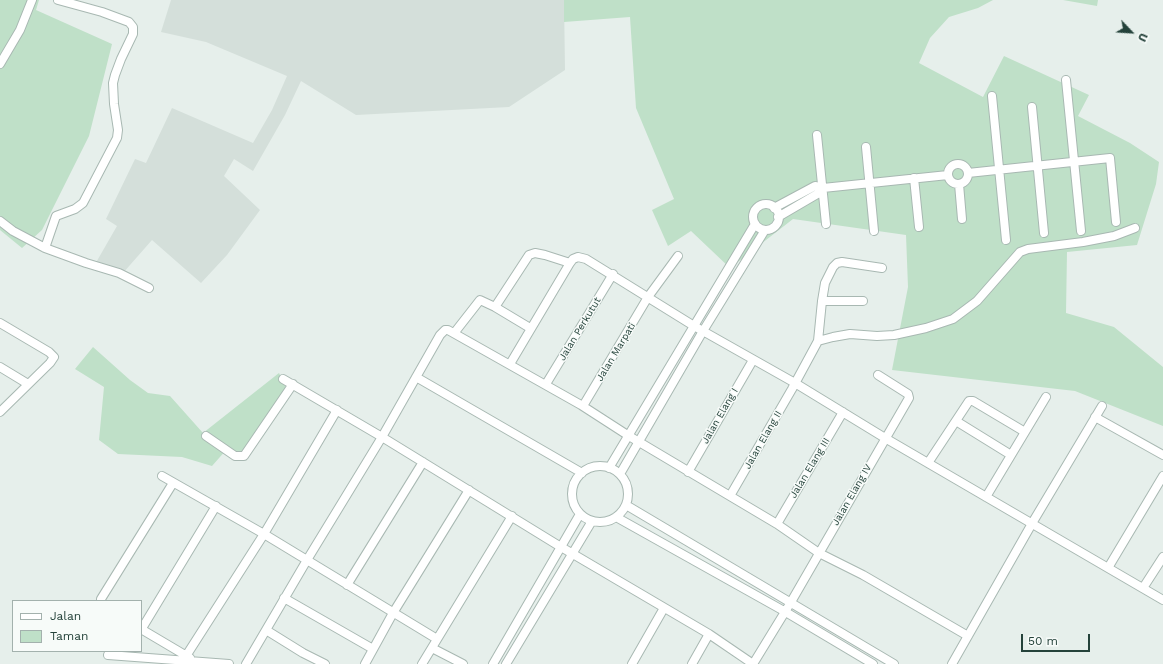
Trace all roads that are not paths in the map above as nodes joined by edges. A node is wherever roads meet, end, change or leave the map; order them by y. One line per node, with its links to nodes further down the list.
1 (32, 0): 3 (street)
2 (58, 0): 32 (street)
3 (0, 64)
4 (1066, 80): 9 (street)
5 (992, 96): 11 (street)
6 (1032, 107): 10 (street)
7 (817, 135): 17 (street)
8 (866, 147): 15 (street)
9 (1074, 162): 10 (street); 22 (street); 29 (street)
10 (1038, 165): 11 (street); 30 (street)
11 (999, 170): 12 (street); 31 (street)
12 (968, 173): 13 (street); 16 (street)
13 (948, 175): 14 (street); 16 (street)
14 (914, 178): 15 (street); 25 (street)
15 (870, 183): 17 (street); 28 (street)
16 (959, 184): 20 (street)
17 (822, 188): 18 (street); 19 (street); 24 (street)
18 (774, 208): 19 (street); 23 (street)
19 (778, 216): 27 (street)
20 (962, 219)
21 (0, 221): 32 (street)
22 (1116, 222)
23 (755, 224): 27 (street); 43 (street)
24 (826, 224)
25 (919, 228)
26 (1136, 228): 47 (street)
27 (765, 230): 45 (street)
28 (874, 231)
29 (1081, 231)
30 (1044, 233)
31 (1006, 240)
32 (45, 248): 37 (street)
33 (678, 256): 38 (street, Jalan Marpati)
34 (570, 263): 36 (street); 41 (street); 44 (street)
35 (882, 268): 39 (street)
36 (613, 274): 38 (street); 57 (street, Jalan Perkutut)
37 (149, 288)
38 (648, 297): 43 (street); 59 (street, Jalan Marpati)
39 (822, 301): 40 (street); 47 (street)
40 (863, 301)
41 (495, 307): 44 (street); 46 (street)
42 (0, 323): 55 (street)
43 (694, 326): 45 (street); 68 (street)
44 (530, 328): 49 (street)
45 (703, 331): 48 (street); 71 (street)
46 (455, 332): 49 (street); 52 (street)
47 (818, 341): 54 (street, Jalan Elang II)
48 (753, 360): 54 (street); 77 (street, Jalan Elang I)
49 (510, 364): 57 (street)
50 (0, 367): 55 (street)
51 (878, 375): 70 (street, Jalan Elang IV)
52 (416, 377): 69 (street); 78 (street)
53 (283, 379): 56 (street)
54 (795, 383): 63 (street); 84 (street, Jalan Elang II)
55 (28, 384): 61 (street)
56 (293, 384): 62 (street); 67 (street)
57 (546, 384): 59 (street)
58 (1046, 397): 66 (street)
59 (583, 406): 68 (street)
60 (1102, 406): 64 (street)
61 (1, 410)
62 (337, 410): 69 (street); 94 (street)
63 (843, 412): 70 (street); 93 (street, Jalan Elang III)
64 (1095, 417): 73 (street); 92 (street)
65 (956, 421): 66 (street); 72 (street); 75 (street)
66 (1025, 432): 72 (street)
67 (206, 436)
68 (629, 436): 71 (street); 76 (street)
69 (382, 437): 74 (street); 99 (street)
70 (885, 438): 75 (street); 97 (street, Jalan Elang IV)
71 (639, 442): 77 (street); 79 (street)
72 (1011, 455): 85 (street)
73 (1163, 455)
74 (423, 462): 83 (street); 101 (street)
75 (928, 463): 85 (street)
76 (609, 468): 78 (street); 79 (street)
77 (688, 472): 84 (street)
78 (582, 473): 88 (street)
79 (620, 474): 86 (street)
80 (162, 476): 82 (street)
81 (1163, 476): 100 (street)
82 (173, 483): 87 (street); 104 (street)
83 (469, 490): 89 (street); 109 (street)
84 (730, 496): 93 (street)
85 (986, 497): 92 (street)
86 (626, 505): 90 (street); 106 (street)
87 (216, 506): 94 (street); 110 (street)
88 (580, 514): 91 (street); 95 (street)
89 (512, 516): 95 (street); 115 (street)
90 (616, 517): 91 (street); 108 (street)
91 (592, 521): 96 (street)
92 (1032, 523): 100 (street); 114 (street)
93 (777, 524): 97 (street)
94 (264, 534): 99 (street); 120 (street)
95 (562, 547): 96 (street); 128 (street)
96 (572, 552): 107 (street); 129 (street)
97 (819, 553): 106 (street, Jalan Elang IV); 114 (street)
98 (1163, 557): 102 (street)
99 (307, 560): 101 (street); 103 (street)
100 (1108, 568): 102 (street)
101 (347, 585): 109 (street)
102 (1143, 588): 105 (street)
103 (284, 598): 111 (street); 117 (street)
104 (101, 600)
105 (1163, 600)
106 (791, 602): 108 (street, Jalan Elang IV); 134 (street)
107 (664, 608): 113 (street); 130 (street)
108 (784, 611): 132 (street, Jalan Elang IV); 133 (street)
109 (393, 613): 115 (street); 117 (street)
110 (142, 628)
111 (266, 630): 123 (street); 124 (street)
112 (142, 631): 120 (street)
113 (710, 634): 131 (street); 132 (street)
114 (968, 636): 135 (street)
115 (437, 640): 116 (street)
116 (432, 648): 126 (street); 127 (street)
117 (373, 649): 125 (street)
118 (128, 654): 119 (street); 121 (street)
119 (108, 655)
120 (186, 656): 121 (street)
121 (199, 662): 122 (street)
122 (229, 664)
123 (246, 664)
124 (325, 664)
125 (365, 664)
126 (422, 664)
127 (463, 664)
128 (493, 664)
129 (506, 664)
130 (632, 664)
131 (692, 664)
132 (753, 664)
133 (872, 664)
134 (894, 664)
135 (952, 664)

